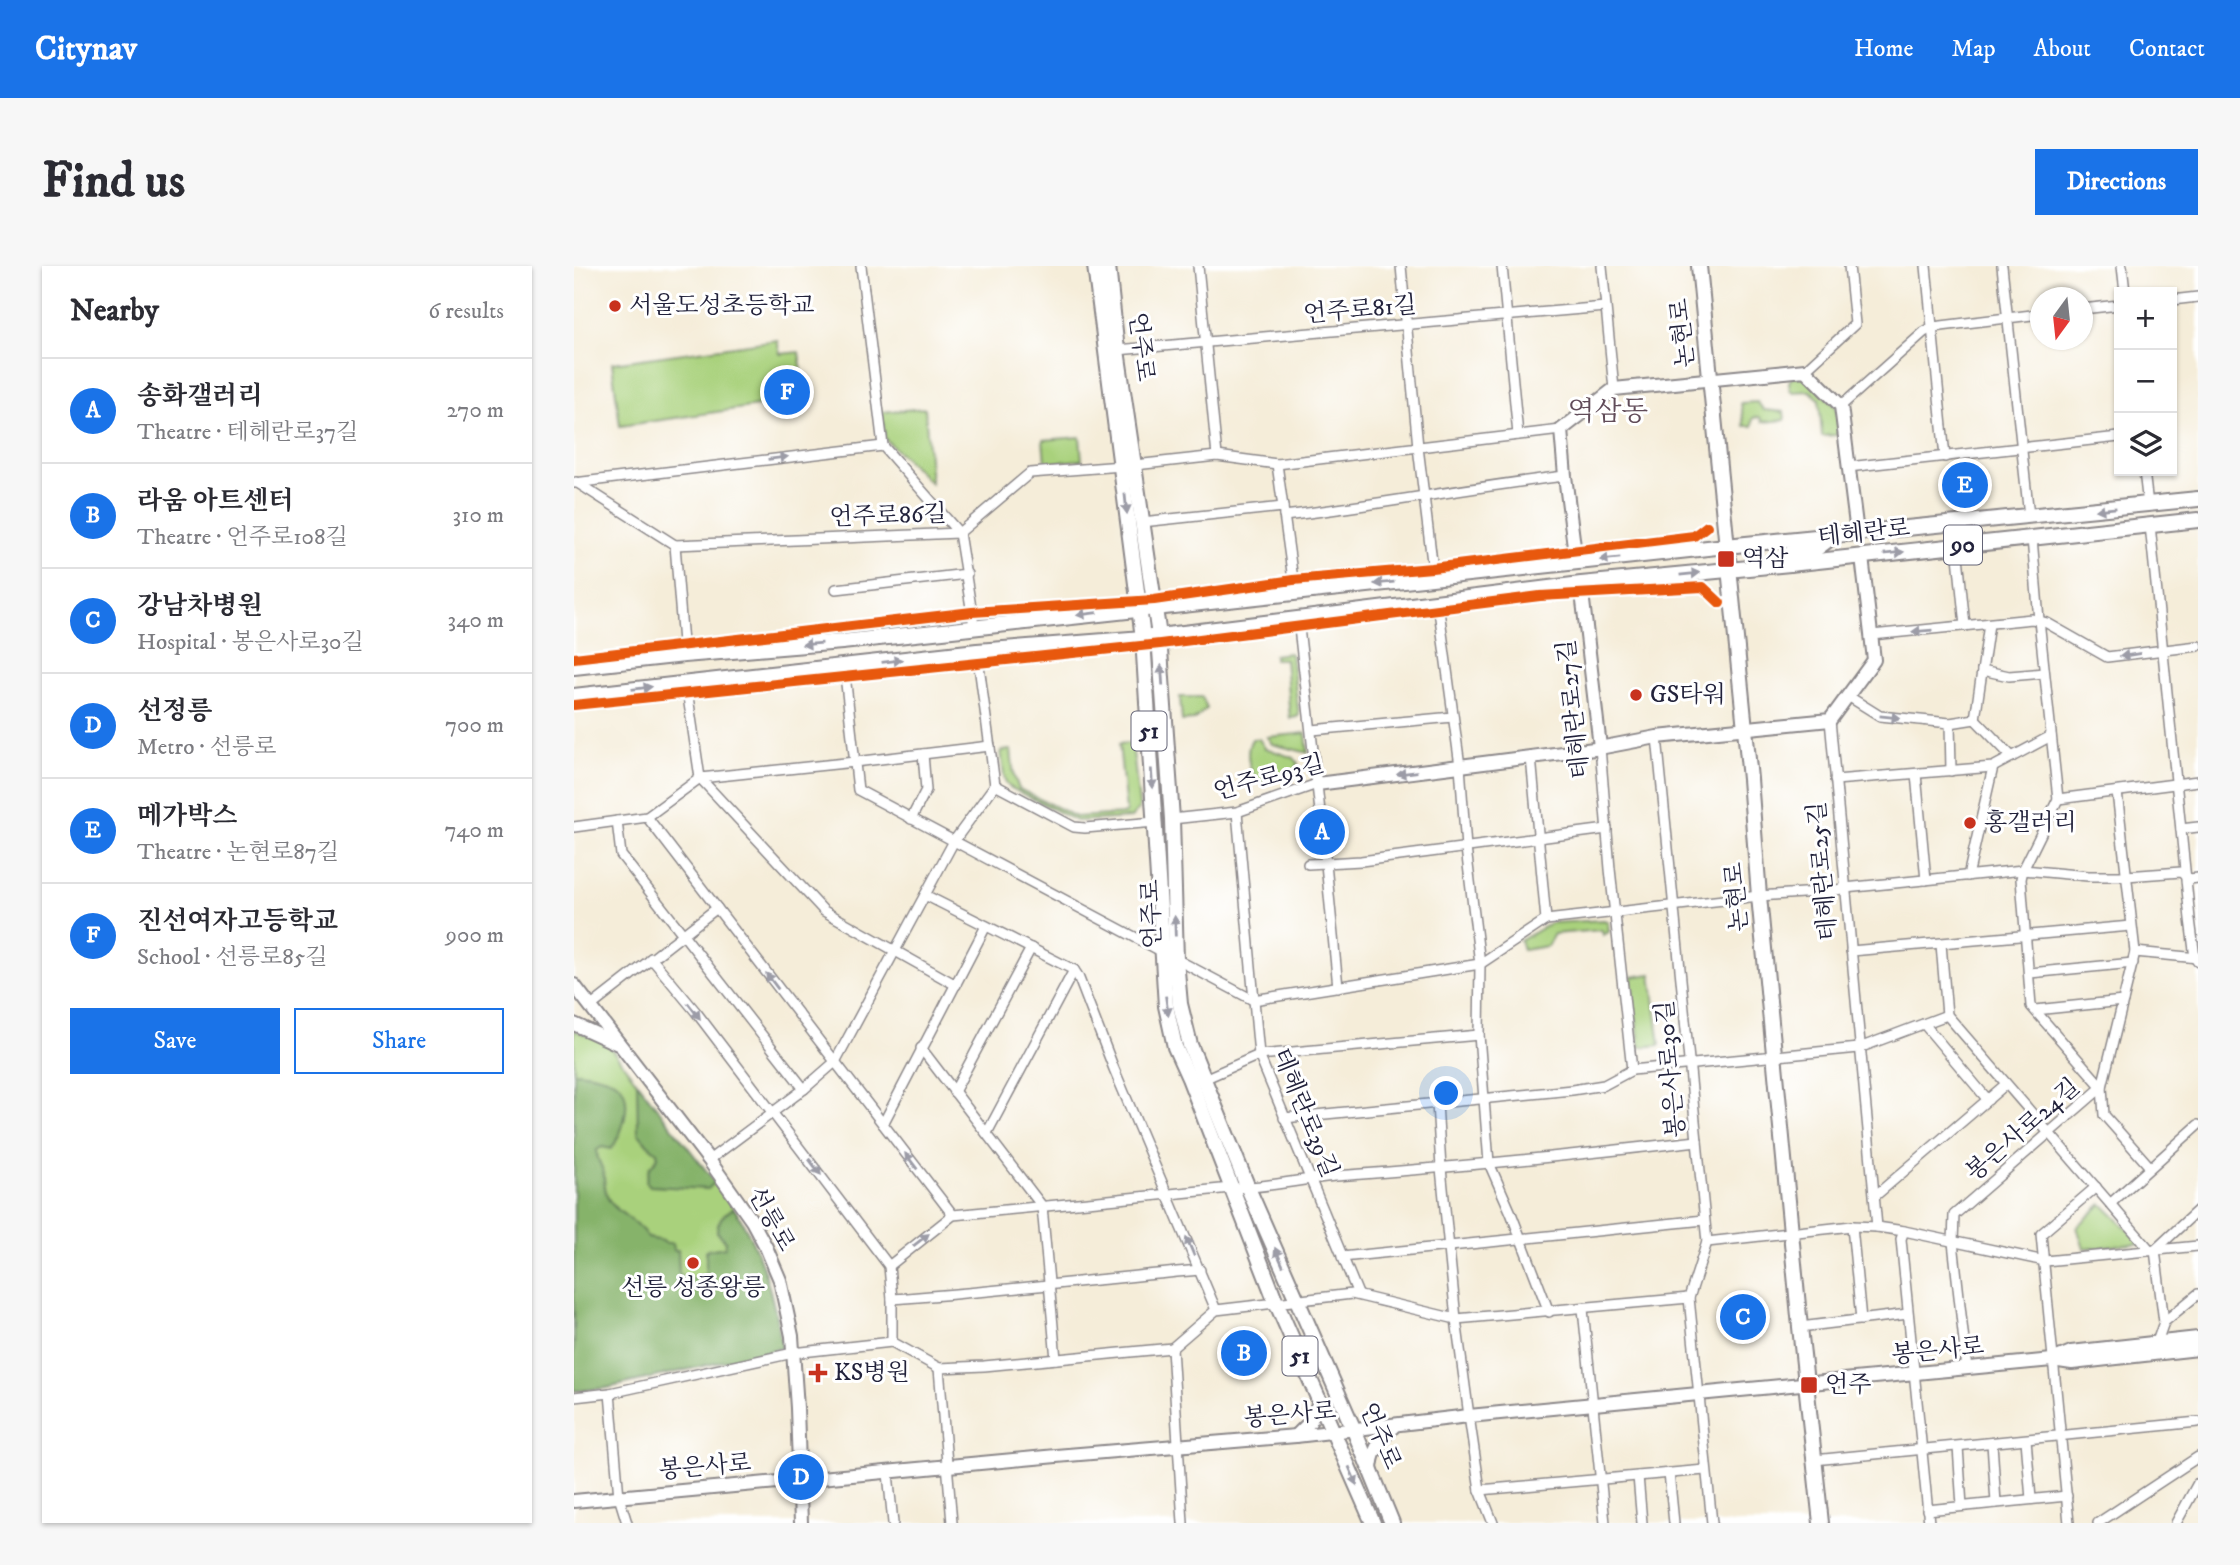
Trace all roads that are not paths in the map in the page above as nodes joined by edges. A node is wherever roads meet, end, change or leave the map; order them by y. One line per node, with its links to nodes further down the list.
1 (861, 266): 33 (street)
2 (1095, 266): 39 (main road, 언주로 / 51)
3 (1108, 266): 25 (main road, 언주로 / 51)
4 (1198, 266): 24 (street)
5 (1401, 266): 22 (street)
6 (1502, 266): 20 (street)
7 (1602, 266): 17 (street)
8 (1699, 266): 27 (main road, 논현로)
9 (1849, 266): 26 (street)
10 (1926, 266): 23 (street)
11 (2001, 266): 21 (street)
12 (2123, 266): 13 (street)
13 (2125, 287)
14 (2198, 297): 15 (street)
15 (2177, 299)
16 (2114, 306): 18 (street)
17 (1605, 307): 20 (street, 언주로81길); 28 (street)
18 (2093, 308)
19 (2030, 315): 21 (street)
20 (1507, 317): 22 (street, 언주로81길); 31 (street)
21 (2007, 318): 23 (street); 35 (street)
22 (1406, 325): 24 (street, 언주로81길); 34 (street)
23 (1933, 327): 29 (street); 37 (street)
24 (1206, 342): 25 (street, 언주로81길); 36 (street)
25 (1117, 350): 39 (main road, 언주로 / 51)
26 (1805, 370): 27 (main road); 29 (main road)
27 (1711, 379): 28 (main road); 57 (main road, 논현로)
28 (1614, 389): 30 (main road)
29 (1841, 405): 40 (main road)
30 (1561, 430): 31 (street, 언주로86길); 41 (main road)
31 (1518, 435): 34 (street, 언주로86길)
32 (2114, 439): 35 (street)
33 (883, 446): 43 (street, one-way to 33); 52 (street)
34 (1418, 447): 38 (street, 언주로86길); 44 (street)
35 (2021, 448): 37 (street); 48 (street)
36 (1217, 456): 38 (street, 언주로86길); 39 (street, 언주로86길)
37 (1945, 457): 40 (street)
38 (1277, 464): 47 (street)
39 (1128, 465): 50 (main road, 언주로 / 51); 52 (street, 언주로86길); 72 (main road, 언주로 / 51, one-way to 72)
40 (1848, 467): 53 (main road)
41 (1564, 476): 44 (street); 61 (main road)
42 (2145, 476): 46 (street)
43 (575, 483): 56 (street)
44 (1425, 495): 47 (street); 65 (street)
45 (2198, 499): 46 (main road, 테헤란로 / 90)
46 (2148, 505): 48 (main road, 테헤란로 / 90, one-way to 48)
47 (1284, 512): 50 (street); 69 (street)
48 (2029, 516): 53 (main road, 테헤란로 / 90)
49 (2198, 520): 51 (main road, 테헤란로 / 90)
50 (1142, 522): 71 (main road, 언주로 / 51)
51 (2150, 526): 55 (main road, 테헤란로 / 90); 82 (street)
52 (959, 533): 56 (street, 언주로86길); 64 (street)
53 (1857, 533): 54 (main road, 테헤란로 / 90)
54 (1833, 536): 57 (main road, 테헤란로 / 90); 62 (main road)
55 (2032, 538): 58 (main road, 테헤란로 / 90); 74 (street)
56 (675, 545): 84 (street)
57 (1727, 546): 59 (main road, 테헤란로 / 90); 63 (main road, 논현로)
58 (1957, 546): 60 (main road, 테헤란로 / 90, one-way to 58); 77 (street)
59 (1657, 553): 61 (main road, 테헤란로 / 90, one-way to 61); 66 (main road)
60 (1862, 556): 62 (main road, 테헤란로 / 90); 78 (main road)
61 (1576, 562): 65 (main road, 테헤란로 / 90)
62 (1790, 564): 63 (main road, 테헤란로 / 90)
63 (1728, 570): 66 (main road, 테헤란로 / 90, one-way to 63); 96 (main road, 논현로)
64 (967, 574): 68 (street); 76 (street)
65 (1434, 578): 69 (main road, 테헤란로 / 90, one-way to 69)
66 (1614, 581): 67 (main road, 테헤란로 / 90)
67 (1581, 584): 70 (main road, 테헤란로 / 90); 101 (main road, 테헤란로27길)
68 (836, 589)
69 (1295, 594): 71 (main road, 테헤란로 / 90)
70 (1438, 603): 73 (main road, 테헤란로 / 90); 92 (street)
71 (1155, 607): 72 (main road, 테헤란로 / 90); 79 (main road, 언주로 / 51)
72 (1138, 609): 76 (main road, 테헤란로 / 90, one-way to 76); 80 (main road, 언주로 / 51)
73 (1298, 619): 79 (main road, 테헤란로 / 90); 97 (street)
74 (2039, 620): 75 (street); 82 (street, one-way to 74); 88 (street)
75 (1989, 624): 77 (street); 87 (street)
76 (974, 626): 84 (main road, 테헤란로 / 90, one-way to 84)
77 (1965, 626): 78 (street, one-way to 78)
78 (1872, 635): 91 (main road)
79 (1159, 636): 80 (main road, 테헤란로 / 90); 121 (main road, 언주로 / 51, one-way to 79)
80 (1143, 638): 83 (main road, 테헤란로 / 90); 123 (main road, 언주로 / 51, one-way to 123)
81 (2198, 646): 82 (street)
82 (2163, 650): 114 (street)
83 (977, 651): 85 (main road, 테헤란로 / 90, one-way to 83); 100 (street)
84 (684, 655): 86 (main road, 테헤란로 / 90)
85 (844, 666): 89 (main road, 테헤란로 / 90); 105 (street)
86 (574, 667)
87 (1982, 670): 88 (street); 93 (street)
88 (2045, 673): 98 (street)
89 (686, 683): 90 (main road, 테헤란로 / 90, one-way to 89); 110 (street)
90 (574, 696)
91 (1848, 696): 94 (main road); 95 (street, one-way to 95)
92 (1453, 717): 97 (street); 106 (street)
93 (1975, 719): 95 (street); 104 (street)
94 (1830, 720): 96 (main road, 언주로93길); 111 (street, 테헤란로25길)
95 (1950, 723): 108 (street)
96 (1745, 728): 99 (main road, 언주로93길); 141 (main road, 논현로)
97 (1312, 730): 113 (street)
98 (2051, 736): 104 (street); 117 (street)
99 (1657, 737): 101 (main road, 언주로93길); 142 (street, 봉은사로30길)
100 (990, 746): 102 (street); 115 (street)
101 (1600, 747): 103 (main road, 언주로93길); 127 (street, 테헤란로27길)
102 (923, 754): 105 (street); 120 (street)
103 (1531, 757): 106 (main road, 언주로93길); 128 (street)
104 (2012, 757): 107 (street)
105 (855, 762): 110 (street); 120 (street)
106 (1460, 766): 113 (main road, 언주로93길, one-way to 113); 130 (street)
107 (1993, 767): 108 (street); 135 (street)
108 (1951, 771): 109 (street)
109 (1916, 774): 111 (street); 138 (street)
110 (700, 778): 119 (street); 152 (street)
111 (1835, 780): 139 (street, 테헤란로25길)
112 (2198, 782): 114 (street)
113 (1317, 784): 118 (street, 언주로93길); 132 (street)
114 (2176, 784): 116 (street); 126 (street)
115 (995, 785): 123 (street); 129 (street)
116 (2117, 792): 117 (street); 136 (street, 봉은사로24길)
117 (2058, 799): 133 (street)
118 (1237, 813): 121 (street, 언주로93길); 166 (street, 테헤란로39길)
119 (647, 817): 122 (street); 143 (street)
120 (911, 819): 129 (street)
121 (1172, 819): 158 (main road, 언주로 / 51, one-way to 121)
122 (617, 821): 124 (street); 148 (street)
123 (1155, 822): 155 (main road, 언주로 / 51)
124 (574, 827)
125 (2198, 827): 126 (street)
126 (2180, 828): 134 (street)
127 (1607, 829): 128 (street); 144 (street, 테헤란로27길)
128 (1539, 839): 130 (street); 145 (street)
129 (954, 841): 140 (street); 155 (street)
130 (1466, 848): 132 (street); 160 (street)
131 (1308, 863): 132 (street)
132 (1326, 864): 165 (street)
133 (2023, 870): 135 (street); 136 (street); 149 (street)
134 (2185, 875): 136 (street); 137 (street); 157 (street)
135 (1968, 876): 138 (street)
136 (2126, 876): 147 (street, 봉은사로24길)
137 (2198, 878)
138 (1926, 880): 139 (street)
139 (1845, 888): 141 (street); 153 (street, 테헤란로25길)
140 (925, 895): 146 (street); 152 (street)
141 (1759, 896): 142 (street); 178 (main road, 논현로)
142 (1675, 906): 144 (street); 180 (street, 봉은사로30길)
143 (717, 908): 148 (street); 179 (street, one-way to 143)
144 (1616, 913): 145 (street); 181 (street, 테헤란로27길)
145 (1546, 920): 160 (street)
146 (986, 926): 151 (street); 164 (street)
147 (2131, 926): 149 (street); 154 (street, 봉은사로24길)
148 (684, 933): 156 (street); 185 (street)
149 (2026, 935): 150 (street); 162 (street)
150 (1941, 944): 153 (street); 170 (street)
151 (1031, 948): 161 (street); 186 (street)
152 (896, 950): 164 (street); 179 (street)
153 (1851, 951): 176 (street, 테헤란로25길)
154 (2135, 952): 157 (street); 159 (street, 봉은사로24길)
155 (1162, 953): 158 (street); 203 (main road, 언주로 / 51, one-way to 203)
156 (650, 958): 168 (street); 190 (street, one-way to 190)
157 (2197, 959)
158 (1176, 960): 166 (street); 182 (main road, 언주로 / 51)
159 (2133, 963): 162 (street); 167 (street, 봉은사로24길)
160 (1480, 964): 165 (street); 173 (street)
161 (1074, 970): 194 (street); 205 (street)
162 (2030, 973): 169 (street)
163 (574, 985): 168 (main road, 선릉로)
164 (956, 985): 175 (street)
165 (1338, 987): 166 (street)
166 (1253, 1000): 177 (street, 테헤란로39길)
167 (2123, 1001): 169 (street); 184 (street, 봉은사로24길)
168 (590, 1007): 174 (main road, 선릉로)
169 (2035, 1010): 184 (street)
170 (1947, 1015): 172 (street); 183 (street)
171 (574, 1024): 174 (main road)
172 (1924, 1024): 176 (street); 188 (street)
173 (1479, 1035): 177 (street); 187 (street)
174 (621, 1045): 197 (main road, 선릉로)
175 (922, 1048): 186 (street); 192 (street)
176 (1859, 1048): 178 (street); 206 (street, 테헤란로25길)
177 (1259, 1055): 182 (street); 191 (street, 테헤란로39길)
178 (1776, 1057): 180 (street); 215 (main road, 논현로)
179 (835, 1062): 185 (street); 192 (street)
180 (1689, 1065): 181 (street); 196 (street, 봉은사로30길)
181 (1632, 1070): 187 (street)
182 (1204, 1079): 204 (main road, 언주로 / 51)
183 (2006, 1084): 188 (street); 195 (street)
184 (2102, 1087): 195 (street, 봉은사로24길); 199 (street)
185 (804, 1089): 190 (street)
186 (954, 1092): 194 (street)
187 (1485, 1098): 189 (street); 198 (street)
188 (1988, 1100): 206 (street)
189 (1437, 1103): 191 (street); 200 (street)
190 (773, 1113): 197 (street); 224 (street, one-way to 224)
191 (1284, 1118): 201 (street, 테헤란로39길)
192 (883, 1124): 210 (street, one-way to 192)
193 (2198, 1125): 199 (street)
194 (987, 1133): 208 (street)
195 (2050, 1133): 202 (street); 218 (street, 봉은사로24길)
196 (1697, 1141): 198 (street); 211 (street, 봉은사로30길)
197 (709, 1160): 246 (main road, 선릉로)
198 (1489, 1163): 200 (street); 216 (street)
199 (2150, 1167): 207 (street)
200 (1441, 1168): 201 (street); 219 (street)
201 (1310, 1178): 204 (street); 222 (street, 테헤란로39길)
202 (2096, 1187): 207 (street); 223 (street)
203 (1231, 1188): 204 (street); 205 (street); 232 (main road, 언주로 / 51)
204 (1248, 1188): 231 (main road, 언주로 / 51, one-way to 204)
205 (1168, 1194): 208 (street); 225 (street, one-way to 205)
206 (1875, 1196): 213 (street, 테헤란로25길)
207 (2111, 1203): 221 (street)
208 (1042, 1206): 210 (street); 226 (street)
209 (2198, 1210): 221 (street)
210 (953, 1215): 224 (street, one-way to 210)
211 (1704, 1220): 216 (street); 217 (street, 봉은사로30길)
212 (1853, 1226): 213 (street); 215 (street); 238 (street)
213 (1877, 1227): 214 (street)
214 (1904, 1231): 218 (street); 236 (street)
215 (1791, 1233): 217 (street); 240 (main road, 논현로)
216 (1520, 1238): 219 (street); 235 (street)
217 (1707, 1241): 229 (street, 봉은사로30길)
218 (1953, 1242): 223 (street); 250 (street, 봉은사로24길)
219 (1449, 1245): 222 (street); 237 (street)
220 (2198, 1246): 221 (street)
221 (2153, 1250): 223 (street); 239 (street)
222 (1342, 1256): 227 (street, 테헤란로39길)
223 (2045, 1261): 248 (street)
224 (889, 1266): 230 (street)
225 (1200, 1270): 226 (street); 234 (street)
226 (1050, 1283): 230 (street); 247 (street)
227 (1358, 1294): 231 (street); 237 (street)
228 (2198, 1294): 239 (street)
229 (1689, 1298): 233 (street); 254 (street, 봉은사로30길)
230 (892, 1299): 242 (street)
231 (1297, 1300): 232 (street); 261 (main road, 언주로 / 51)
232 (1276, 1302): 234 (street); 256 (main road, 언주로 / 51)
233 (1583, 1309): 235 (street); 257 (street)
234 (1216, 1310): 244 (street)
235 (1549, 1312): 237 (street)
236 (1908, 1314): 238 (street); 251 (street)
237 (1456, 1319): 258 (street)
238 (1861, 1320): 240 (street)
239 (2164, 1322): 243 (street)
240 (1800, 1327): 252 (main road, 논현로)
241 (2198, 1338): 243 (main road, 봉은사로)
242 (892, 1342): 246 (street); 249 (street)
243 (2157, 1342): 248 (main road, 봉은사로)
244 (1172, 1348): 247 (street); 267 (street)
245 (2198, 1349): 248 (main road, 봉은사로)
246 (793, 1353): 253 (street); 278 (main road, 선릉로)
247 (1056, 1359): 249 (street)
248 (2052, 1360): 250 (main road, 봉은사로); 264 (street)
249 (939, 1368): 272 (street)
250 (1967, 1369): 251 (main road, 봉은사로)
251 (1915, 1375): 252 (main road, 봉은사로); 269 (street)
252 (1807, 1385): 254 (main road, 봉은사로); 271 (main road, 논현로)
253 (610, 1393): 255 (street); 283 (street)
254 (1699, 1395): 257 (main road, 봉은사로); 273 (street, 봉은사로30길)
255 (574, 1396)
256 (1320, 1400): 262 (main road, 언주로 / 51); 263 (main road)
257 (1593, 1405): 258 (main road, 봉은사로); 279 (street)
258 (1469, 1416): 260 (main road, 봉은사로); 281 (street)
259 (2198, 1422): 264 (street)
260 (1395, 1425): 261 (main road, 봉은사로); 275 (main road)
261 (1354, 1430): 262 (main road, 봉은사로); 275 (main road, 언주로 / 51)
262 (1334, 1432): 263 (main road, 봉은사로); 295 (main road, 언주로 / 51, one-way to 295)
263 (1296, 1436): 267 (main road, 봉은사로)
264 (2060, 1436): 265 (street); 282 (street)
265 (2026, 1440): 266 (street); 285 (street)
266 (1992, 1443): 268 (street); 287 (street)
267 (1179, 1446): 272 (main road, 봉은사로); 294 (street)
268 (1958, 1447): 269 (street); 288 (street)
269 (1921, 1450): 271 (street); 289 (street)
270 (2198, 1457): 305 (street)
271 (1814, 1461): 302 (main road, 논현로)
272 (948, 1467): 274 (main road, 봉은사로); 293 (street)
273 (1705, 1469): 276 (street); 301 (street, 봉은사로30길)
274 (888, 1472): 278 (main road, 봉은사로); 292 (street)
275 (1371, 1473): 296 (main road, 언주로 / 51)
276 (1669, 1473): 277 (street); 300 (street)
277 (1638, 1476): 279 (street); 299 (street)
278 (800, 1479): 283 (main road, 봉은사로); 291 (main road, 선릉로)
279 (1600, 1479): 281 (street); 298 (street)
280 (2198, 1483): 284 (street)
281 (1480, 1490): 297 (street)
282 (2067, 1496): 285 (street); 304 (street)
283 (619, 1497): 286 (main road, 봉은사로); 290 (street)
284 (2194, 1498): 306 (street)
285 (2031, 1499): 287 (street)
286 (574, 1501)
287 (1996, 1503): 288 (street)
288 (1962, 1506): 289 (street)
289 (1927, 1510): 303 (street)
290 (627, 1523)
291 (801, 1523)
292 (892, 1523)
293 (952, 1523)
294 (1183, 1523)
295 (1374, 1523)
296 (1392, 1523)
297 (1493, 1523)
298 (1605, 1523)
299 (1642, 1523)
300 (1674, 1523)
301 (1712, 1523)
302 (1821, 1523)
303 (1929, 1523)
304 (2069, 1523)
305 (2098, 1523)
306 (2176, 1523)

